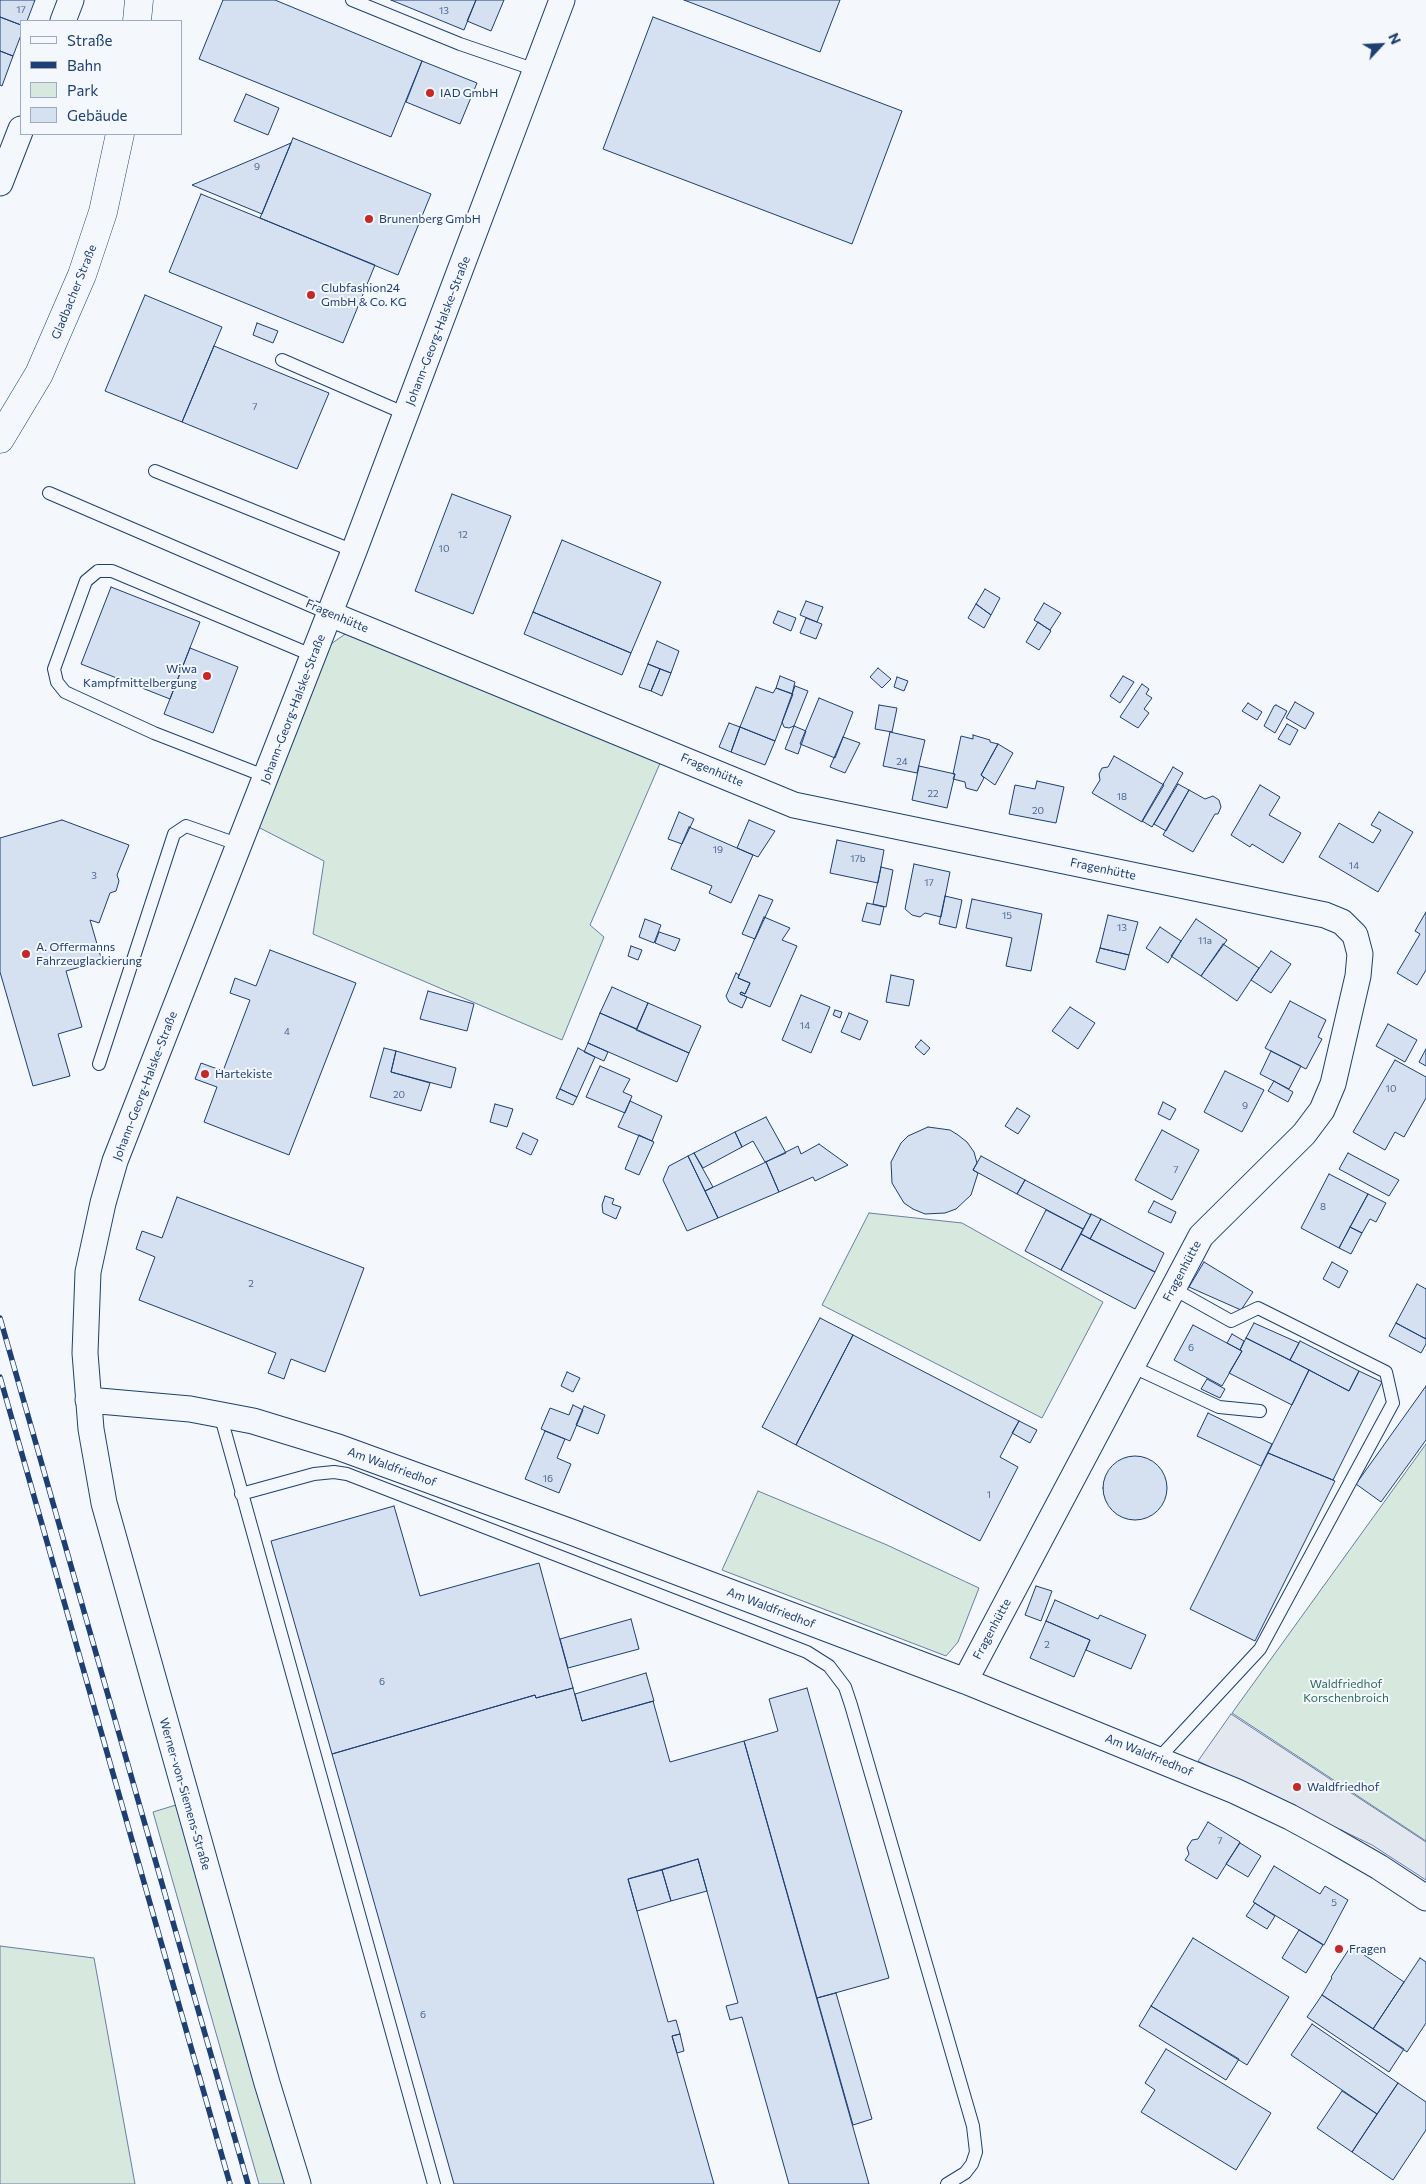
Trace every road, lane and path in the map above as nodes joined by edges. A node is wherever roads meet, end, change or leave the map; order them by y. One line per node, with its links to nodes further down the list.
1 (71, 0): 5 (street)
2 (139, 0): 6 (street)
3 (352, 0): 7 (lane)
4 (562, 0): 7 (street, Johann-Georg-Halske-Straße)
5 (63, 20)
6 (137, 20)
7 (536, 70): 12 (street, Johann-Georg-Halske-Straße)
8 (20, 132): 10 (street)
9 (120, 135): 13 (street, Gladbacher Straße)
10 (0, 183)
11 (282, 360): 12 (lane)
12 (406, 414): 16 (street, Johann-Georg-Halske-Straße)
13 (0, 439)
14 (155, 471): 16 (lane)
15 (49, 493): 17 (lane, Fragenhütte)
16 (354, 551): 17 (street, Johann-Georg-Halske-Straße)
17 (330, 614): 18 (street, Johann-Georg-Halske-Straße); 22 (street, Fragenhütte)
18 (314, 656): 19 (street, Johann-Georg-Halske-Straße); 19 (lane)
19 (267, 777): 20 (street, Johann-Georg-Halske-Straße)
20 (240, 846): 21 (lane); 24 (street, Johann-Georg-Halske-Straße)
21 (99, 1064)
22 (1172, 1288): 23 (street, Fragenhütte); 29 (lane)
23 (1131, 1366): 25 (lane); 28 (street, Fragenhütte)
24 (88, 1400): 26 (street, Am Waldfriedhof); 31 (street, Werner-von-Siemens-Straße)
25 (1260, 1411)
26 (220, 1414): 27 (lane); 28 (street, Am Waldfriedhof)
27 (241, 1494): 32 (lane); 33 (lane)
28 (965, 1681): 29 (street, Am Waldfriedhof)
29 (1158, 1759): 30 (street, Am Waldfriedhof)
30 (1426, 1898)
31 (298, 2184)
32 (434, 2184)
33 (947, 2184)

